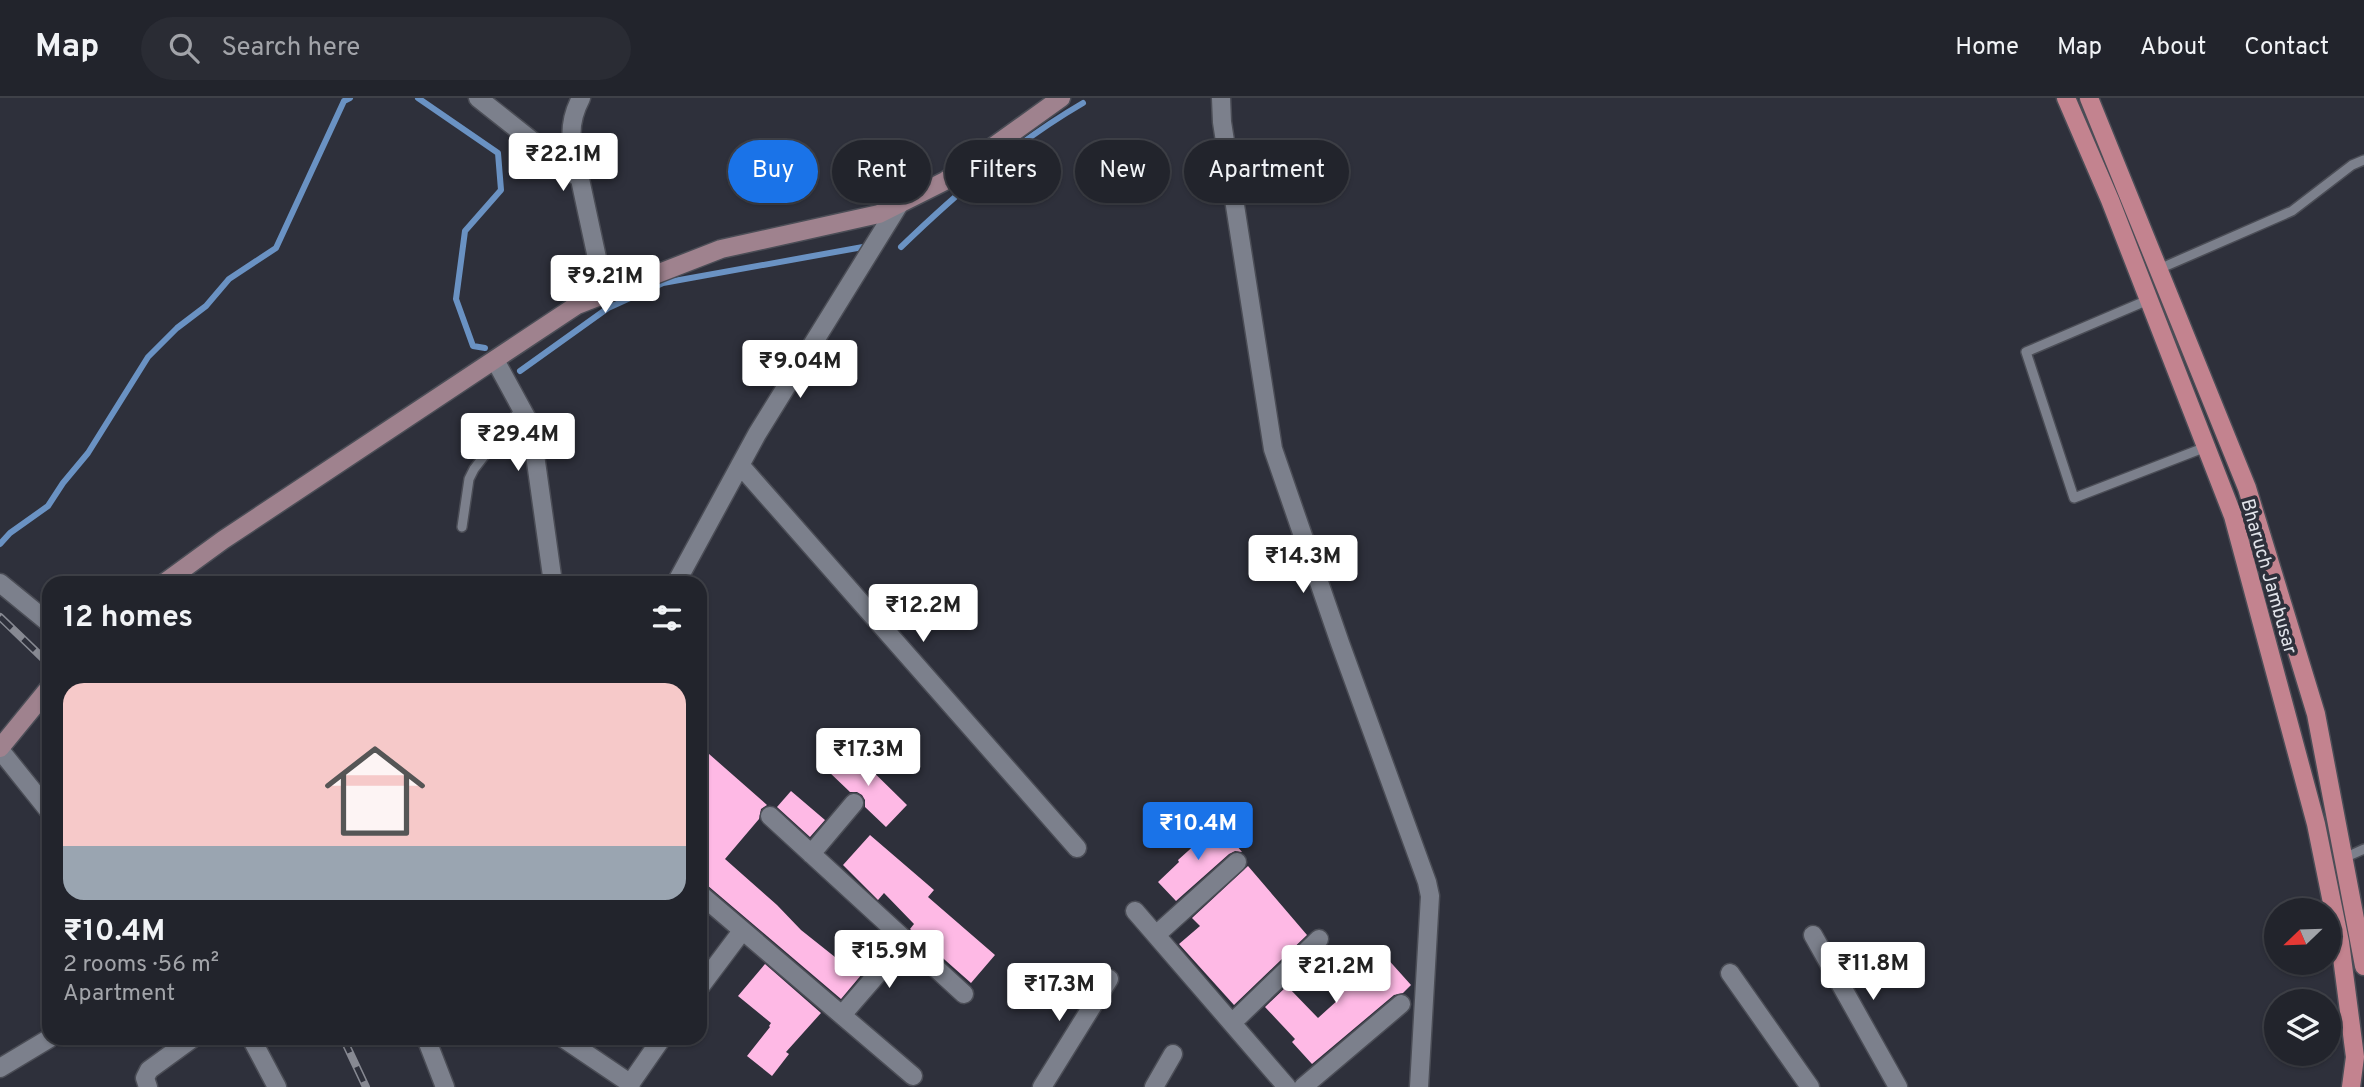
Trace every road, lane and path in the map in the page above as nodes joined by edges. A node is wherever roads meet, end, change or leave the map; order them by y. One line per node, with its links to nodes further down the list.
1 (478, 98): 8 (street)
2 (581, 98): 8 (street)
3 (1061, 98): 9 (street)
4 (1221, 98): 67 (street)
5 (2066, 98): 13 (main road, Bharuch Jambusar)
6 (2090, 98): 11 (main road, Bharuch Jambusar)
7 (2364, 160): 11 (lane)
8 (579, 178): 12 (street)
9 (931, 188)
10 (900, 203): 12 (street); 17 (street)
11 (2159, 269): 32 (main road, Bharuch Jambusar)
12 (605, 295): 14 (street)
13 (2148, 300): 16 (main road, Bharuch Jambusar); 16 (lane)
14 (495, 360): 15 (street); 19 (street)
15 (522, 407): 18 (lane); 20 (street)
16 (2206, 447): 57 (main road, Bharuch Jambusar)
17 (740, 465): 21 (street); 29 (street)
18 (462, 527)
19 (174, 576)
20 (552, 576)
21 (680, 576)
22 (0, 583): 23 (street)
23 (42, 617)
24 (42, 697): 25 (street)
25 (0, 749): 26 (street)
26 (42, 802)
27 (854, 803): 31 (street)
28 (770, 816): 31 (street)
29 (1077, 848)
30 (2364, 849): 32 (lane)
31 (811, 854): 40 (street)
32 (2344, 858): 41 (main road, Bharuch Jambusar)
33 (1237, 862): 37 (street)
34 (707, 900): 36 (street)
35 (1135, 911): 37 (street)
36 (742, 931): 43 (street); 47 (street)
37 (1156, 935): 48 (street)
38 (1813, 935): 69 (street)
39 (1319, 939): 48 (street)
40 (906, 941): 45 (street); 47 (street)
41 (2364, 966)
42 (1730, 973): 68 (street)
43 (707, 978)
44 (1109, 979): 63 (street)
45 (964, 994)
46 (1401, 1003): 66 (street)
47 (842, 1015): 58 (street)
48 (1232, 1023): 65 (street)
49 (42, 1043): 56 (street)
50 (183, 1045): 60 (street)
51 (255, 1045): 61 (street)
52 (429, 1045): 62 (street)
53 (573, 1045): 59 (street)
54 (657, 1045): 59 (street)
55 (1173, 1054): 64 (street)
56 (0, 1068)
57 (2359, 1070): 70 (main road, Bharuch Jambusar)
58 (913, 1076)
59 (630, 1085)
60 (148, 1087)
61 (277, 1087)
62 (445, 1087)
63 (1042, 1087)
64 (1154, 1087)
65 (1287, 1087)
66 (1303, 1087)
67 (1419, 1087)
68 (1810, 1087)
69 (1898, 1087)
70 (2351, 1087)

